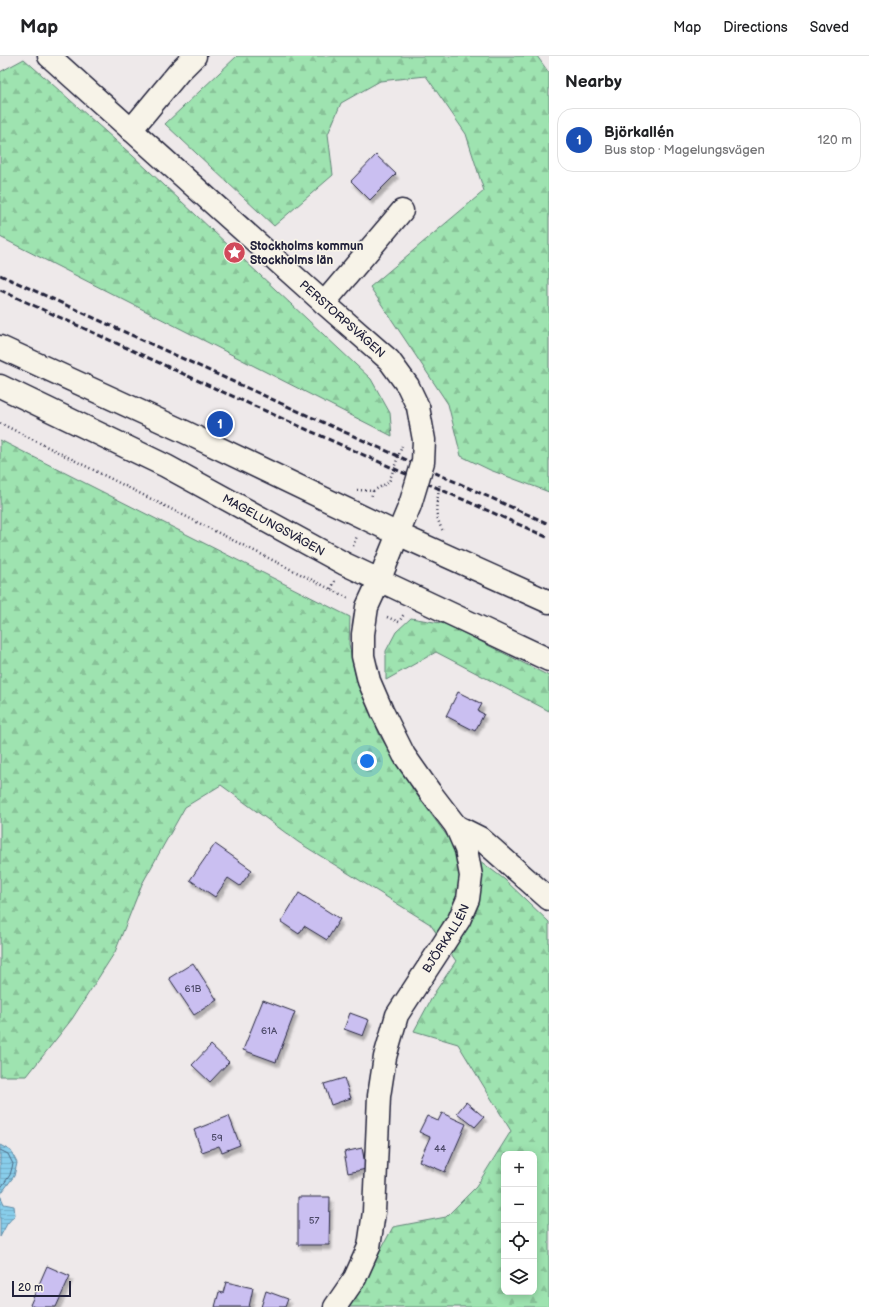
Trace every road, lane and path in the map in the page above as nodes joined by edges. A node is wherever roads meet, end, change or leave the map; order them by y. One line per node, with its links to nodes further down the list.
1 (49, 56): 3 (street, PERSTORPSVÄGEN)
2 (195, 56): 3 (street)
3 (123, 123): 5 (street, PERSTORPSVÄGEN)
4 (402, 211): 5 (street)
5 (324, 303): 11 (street, PERSTORPSVÄGEN, bridge)
6 (0, 347): 11 (street)
7 (0, 386): 12 (street, MAGELUNGSVÄGEN)
8 (0, 423): 14 (path)
9 (403, 443): 10 (path, bridge)
10 (373, 491)
11 (398, 534): 12 (street, PERSTORPSVÄGEN); 13 (street)
12 (379, 581): 14 (street, BJÖRKALLÉN); 15 (street, MAGELUNGSVÄGEN)
13 (549, 602)
14 (367, 607): 16 (street, BJÖRKALLÉN)
15 (549, 660)
16 (456, 826): 17 (street); 18 (street, BJÖRKALLÉN)
17 (549, 898)
18 (336, 1307)

